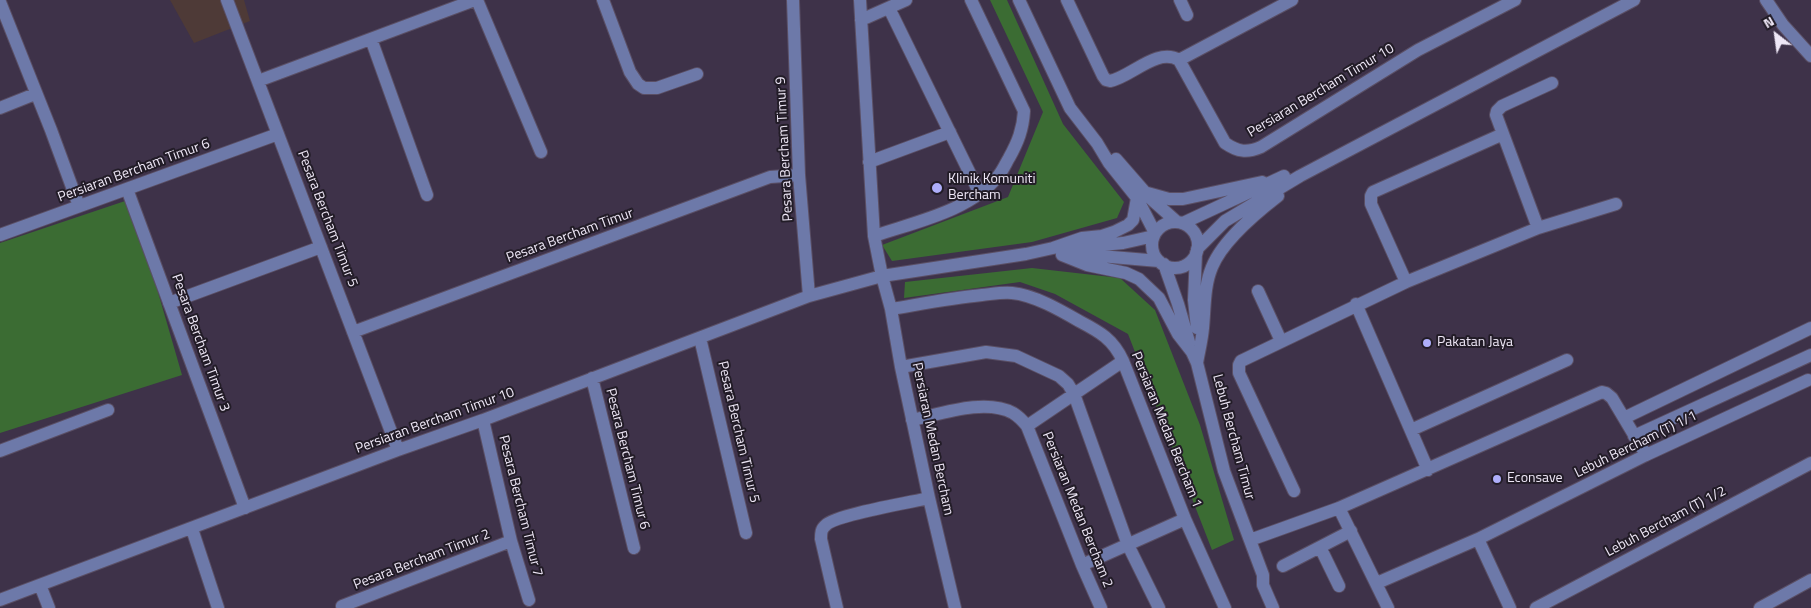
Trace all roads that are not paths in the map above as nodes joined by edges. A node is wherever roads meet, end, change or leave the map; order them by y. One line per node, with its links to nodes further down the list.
1 (227, 0): 24 (street, Pesara Bercham Timur 5)
2 (476, 0): 20 (street); 31 (street)
3 (603, 0): 23 (street)
4 (793, 0): 33 (street, Pesara Bercham Timur 9)
5 (860, 0): 19 (street, Persiaran Medan Bercham)
6 (906, 0): 17 (street)
7 (971, 0): 37 (street)
8 (1018, 0): 39 (street)
9 (1067, 0): 22 (street)
10 (1180, 0): 18 (street)
11 (1292, 0): 22 (street)
12 (1515, 0): 22 (street, Persiaran Bercham Timur 10)
13 (1618, 0): 35 (street)
14 (1634, 0): 34 (street)
15 (1766, 0): 21 (street)
16 (0, 2): 26 (street)
17 (889, 8): 19 (street); 28 (street)
18 (1187, 15)
19 (861, 20): 32 (street, Persiaran Medan Bercham)
20 (371, 39): 24 (street); 38 (street)
21 (1811, 56)
22 (1179, 60)
23 (697, 74)
24 (258, 81): 29 (street, Pesara Bercham Timur 5)
25 (1552, 83): 30 (street)
26 (36, 94): 27 (street); 41 (street)
27 (0, 108)
28 (950, 132): 32 (street); 37 (street)
29 (278, 134): 36 (street, Persiaran Bercham Timur 6); 47 (street, Pesara Bercham Timur 5)
30 (1503, 134): 43 (street); 52 (street)
31 (541, 152)
32 (869, 162): 46 (street, Persiaran Medan Bercham)
33 (799, 175): 54 (street, Pesara Bercham Timur 9); 59 (street, Pesara Bercham Timur)
34 (1300, 176): 48 (street); 62 (street)
35 (1279, 179): 39 (street); 42 (street)
36 (127, 189): 41 (street, Persiaran Bercham Timur 6); 55 (street, Pesara Bercham Timur 3)
37 (980, 194): 46 (street)
38 (427, 195)
39 (1141, 195): 42 (street); 44 (street); 49 (street)
40 (1616, 204): 43 (street)
41 (79, 206): 45 (street, Persiaran Bercham Timur 6)
42 (1180, 223): 44 (street); 48 (street)
43 (1538, 228): 52 (street)
44 (1155, 234): 49 (street); 50 (street)
45 (0, 235)
46 (874, 236): 51 (street, Persiaran Medan Bercham)
47 (321, 247): 55 (street); 59 (street, Pesara Bercham Timur 5)
48 (1196, 251): 50 (street); 62 (street)
49 (1058, 252): 50 (street); 51 (street, Persiaran Bercham Timur 10); 62 (street)
50 (1161, 263): 62 (street)
51 (882, 276): 54 (street, Persiaran Bercham Timur 10); 57 (street, Persiaran Medan Bercham)
52 (1406, 282): 56 (street)
53 (1258, 291): 61 (street)
54 (810, 296): 60 (street, Persiaran Bercham Timur 10)
55 (169, 303): 84 (street, Pesara Bercham Timur 3)
56 (1356, 304): 61 (street); 75 (street)
57 (891, 309): 65 (street, Persiaran Medan Bercham 1); 66 (street, Persiaran Medan Bercham)
58 (1811, 328): 71 (street)
59 (354, 332): 77 (street, Pesara Bercham Timur 5)
60 (700, 338): 67 (street, Persiaran Bercham Timur 10); 89 (street, Pesara Bercham Timur 5)
61 (1281, 341): 82 (street)
62 (1196, 355): 91 (street, Lebuh Bercham Timur)
63 (1811, 355): 76 (street)
64 (1567, 360): 75 (street)
65 (1123, 361): 69 (street); 86 (street, Persiaran Medan Bercham 1)
66 (901, 366): 69 (street); 73 (street, Persiaran Medan Bercham)
67 (592, 378): 72 (street, Persiaran Bercham Timur 10); 95 (street, Pesara Bercham Timur 6)
68 (1808, 380): 79 (street, Lebuh Bercham (T) 1/1)
69 (1074, 394): 74 (street); 93 (street)
70 (108, 410): 78 (street)
71 (1624, 418): 76 (street); 81 (street)
72 (482, 420): 77 (street, Persiaran Bercham Timur 10); 92 (street, Pesara Bercham Timur 7)
73 (912, 420): 74 (street, Persiaran Medan Bercham 2); 83 (street, Persiaran Medan Bercham)
74 (1027, 426): 96 (street, Persiaran Medan Bercham 2)
75 (1412, 430): 81 (street)
76 (1634, 436): 79 (street)
77 (398, 450): 84 (street, Persiaran Bercham Timur 10)
78 (0, 451)
79 (1646, 455): 90 (street, Lebuh Bercham (T) 1/1)
80 (1811, 463): 117 (street, Lebuh Bercham (T) 1/2)
81 (1428, 470): 85 (street)
82 (1294, 491)
83 (929, 498): 108 (street); 109 (street, Persiaran Medan Bercham)
84 (245, 508): 87 (street, Persiaran Bercham Timur 10)
85 (1339, 508): 88 (street); 91 (street)
86 (1185, 519): 93 (street); 112 (street, Persiaran Medan Bercham 1)
87 (192, 529): 101 (street, Persiaran Bercham Timur 10); 107 (street)
88 (1351, 531): 94 (street); 100 (street)
89 (746, 533)
90 (1478, 539): 100 (street, Lebuh Bercham (T) 1/1); 116 (street)
91 (1250, 540): 98 (street, Lebuh Bercham Timur)
92 (512, 541): 104 (street, Pesara Bercham Timur 7); 105 (street, Pesara Bercham Timur 2)
93 (1128, 545): 96 (street); 111 (street)
94 (1320, 546): 97 (street); 102 (street)
95 (634, 548)
96 (1082, 566): 110 (street, Persiaran Medan Bercham 2)
97 (1283, 566)
98 (1262, 575): 113 (street, Lebuh Bercham Timur); 114 (street, Lebuh Bercham Timur)
99 (1811, 580): 118 (street)
100 (1377, 583): 115 (street)
101 (40, 585): 103 (street, Persiaran Bercham Timur 10); 106 (street)
102 (1339, 586)
103 (0, 600)
104 (529, 600)
105 (342, 606)
106 (49, 608)
107 (218, 608)
108 (837, 608)
109 (955, 608)
110 (1101, 608)
111 (1159, 608)
112 (1225, 608)
113 (1273, 608)
114 (1282, 608)
115 (1388, 608)
116 (1510, 608)
117 (1536, 608)
118 (1760, 608)

